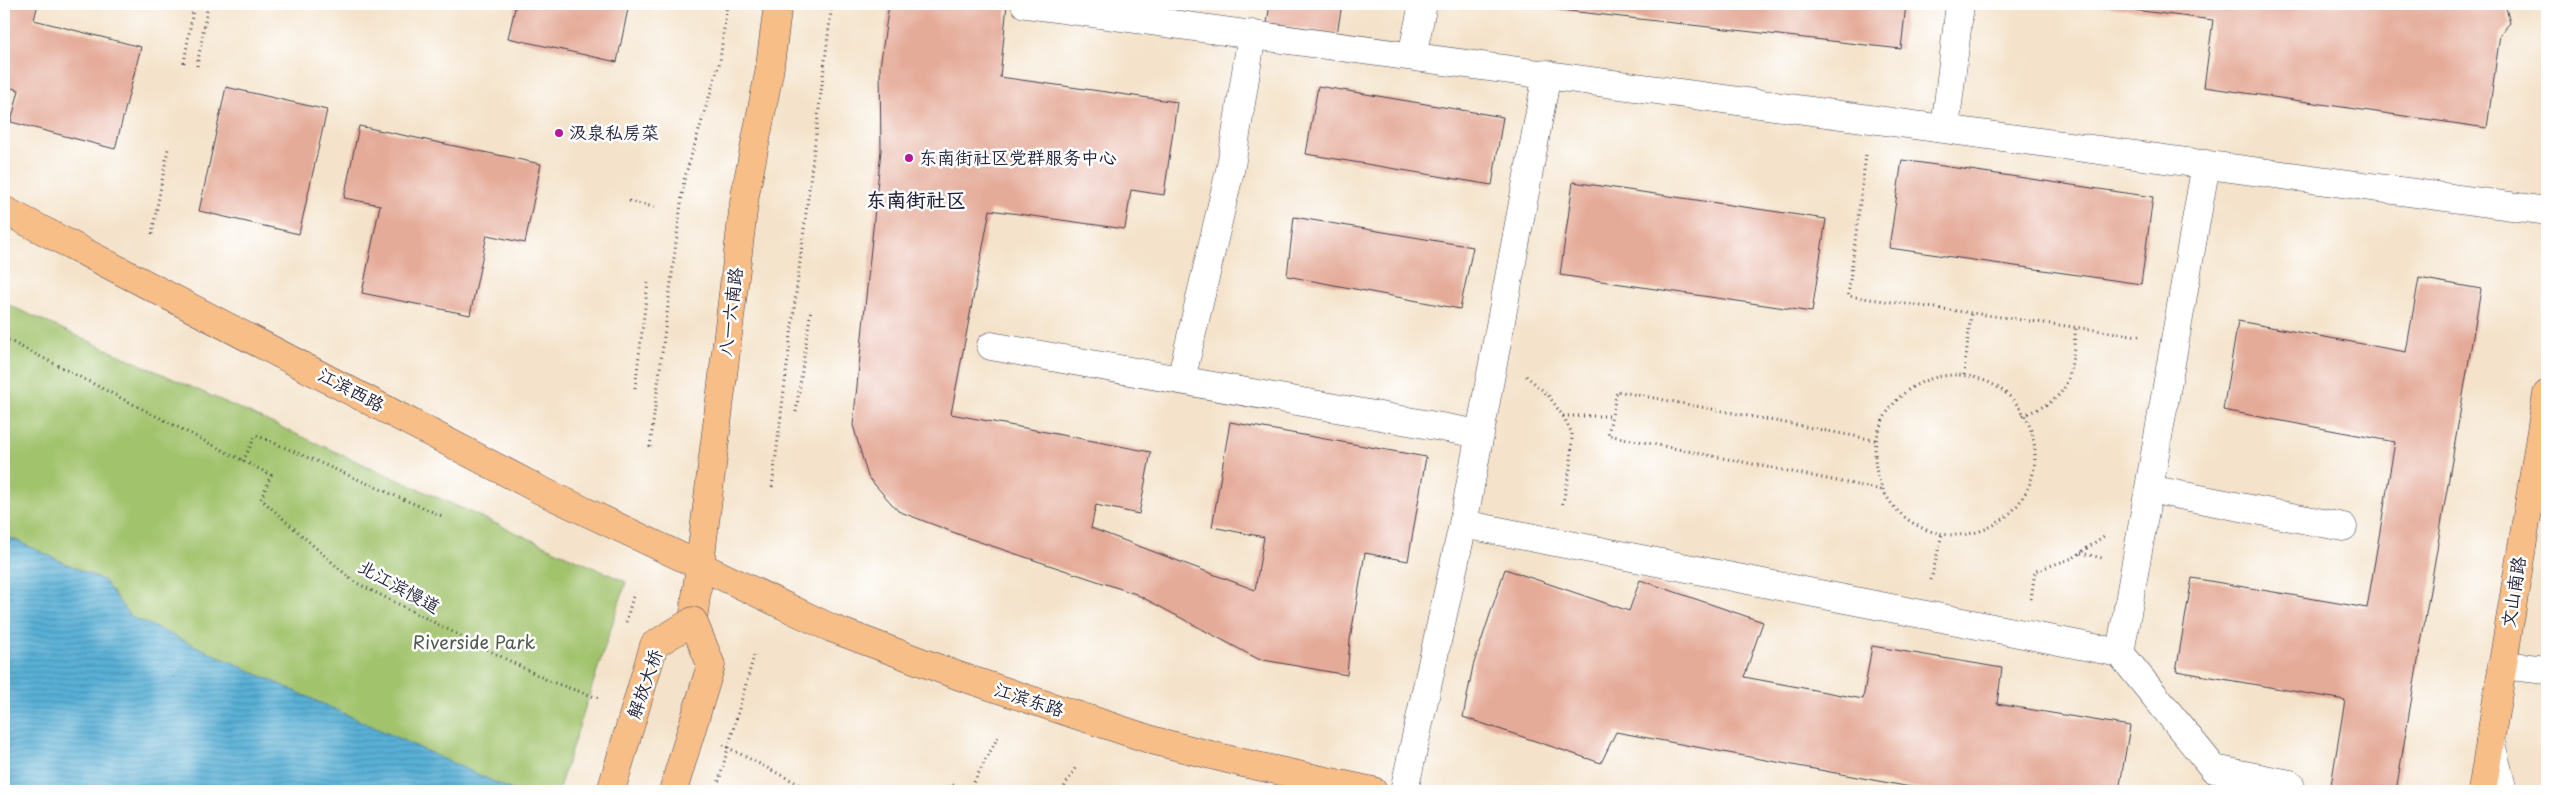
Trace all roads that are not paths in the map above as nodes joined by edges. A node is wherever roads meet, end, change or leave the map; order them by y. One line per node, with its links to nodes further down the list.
1 (778, 4): 19 (main road, 八一六南路)
2 (1025, 4): 5 (street)
3 (1422, 4): 6 (street)
4 (1960, 4): 8 (street)
5 (1252, 34): 6 (street); 13 (street)
6 (1412, 56): 7 (street)
7 (1547, 74): 8 (street); 15 (street)
8 (1945, 129): 9 (street)
9 (2206, 164): 11 (street); 16 (street)
10 (4, 210): 19 (main road, 江滨西路)
11 (2547, 211)
12 (991, 346): 13 (street)
13 (1181, 380): 15 (street)
14 (2547, 394): 22 (main road, 文山南路)
15 (1480, 434): 17 (street)
16 (2149, 489): 18 (street); 21 (street)
17 (1463, 524): 21 (street); 29 (street)
18 (2343, 527)
19 (700, 566): 20 (main road, 八一六南路); 28 (main road, 江滨东路)
20 (693, 621): 26 (main road, 解放大桥, bridge); 27 (main road, bridge)
21 (2120, 653): 25 (street)
22 (2502, 665): 23 (street); 24 (main road, 文山南路)
23 (2547, 670)
24 (2490, 740): 30 (main road, 文山南路); 31 (street)
25 (2290, 784)
26 (611, 791)
27 (673, 791)
28 (1373, 791)
29 (1404, 791)
30 (2482, 791)
31 (2503, 791)

